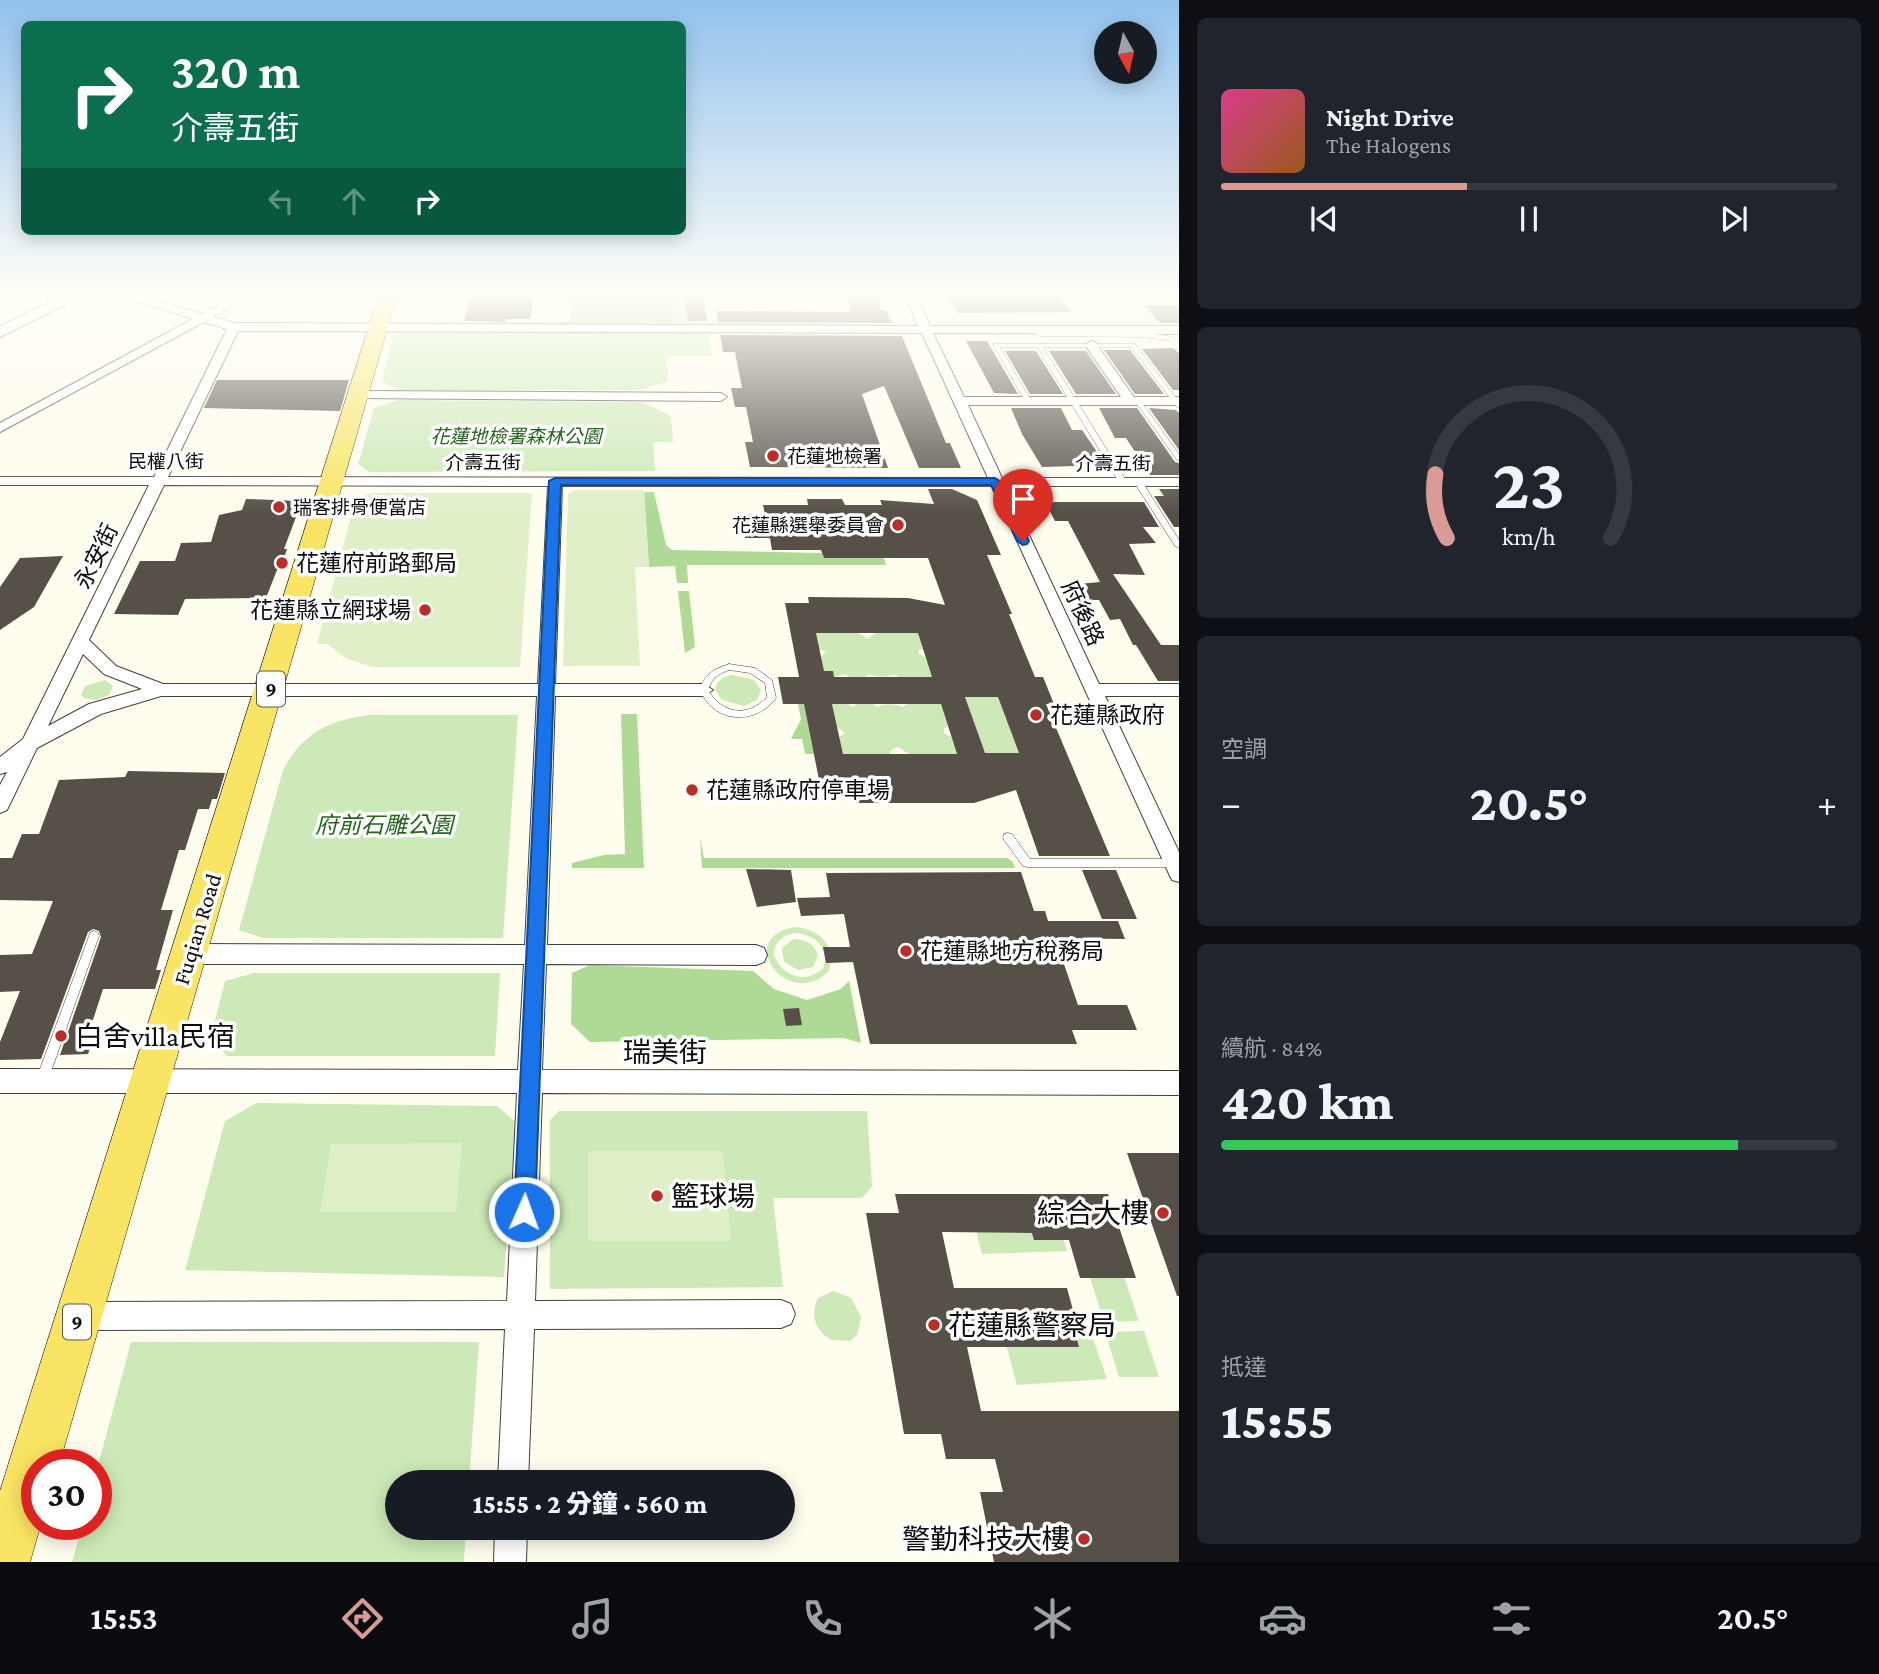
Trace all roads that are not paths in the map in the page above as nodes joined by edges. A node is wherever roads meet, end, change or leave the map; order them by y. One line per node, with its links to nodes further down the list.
1 (111, 368): 16 (street)
2 (214, 368): 19 (street, 永安街)
3 (366, 368): 9 (main road, Fuqian Road / 9)
4 (943, 368): 11 (street, 府後路)
5 (1009, 368): 12 (lane)
6 (1053, 368): 13 (lane)
7 (1109, 368): 14 (street)
8 (1151, 368): 15 (lane)
9 (359, 395): 10 (street); 20 (main road, Fuqian Road / 9)
10 (722, 397)
11 (958, 401): 12 (street); 22 (street, 府後路)
12 (1028, 401): 13 (street)
13 (1073, 401): 14 (street); 23 (lane)
14 (1134, 401): 15 (street); 17 (lane)
15 (1178, 403)
16 (0, 428)
17 (1179, 459)
18 (0, 481): 19 (street, 民權八街)
19 (159, 481): 20 (street, 民權八街); 26 (street, 永安街)
20 (333, 481): 21 (street, 介壽五街); 28 (main road, Fuqian Road / 9)
21 (555, 481): 22 (street, 介壽五街); 29 (street)
22 (995, 482): 23 (street, 介壽五街); 31 (street, 府後路)
23 (1131, 482): 24 (street, 介壽五街); 25 (lane)
24 (1179, 483)
25 (1179, 546)
26 (80, 641): 27 (street); 33 (street, 永安街)
27 (161, 690): 28 (street); 33 (street)
28 (270, 690): 29 (street); 39 (main road, Fuqian Road / 9)
29 (546, 690): 30 (street); 40 (street)
30 (704, 690): 30 (lane)
31 (1093, 690): 32 (street); 37 (street, 府後路)
32 (1179, 690)
33 (29, 744): 34 (street); 35 (street, 永安街)
34 (0, 766)
35 (0, 805)
36 (1008, 837): 37 (lane)
37 (1176, 869)
38 (94, 936): 42 (lane)
39 (190, 954): 40 (street); 45 (main road, Fuqian Road / 9)
40 (535, 955): 41 (street); 44 (street)
41 (756, 955)
42 (42, 1080): 43 (street, 瑞美街); 45 (street, 瑞美街)
43 (0, 1081)
44 (530, 1081): 45 (street, 瑞美街); 46 (street, 瑞美街); 49 (street)
45 (151, 1083): 48 (main road, Fuqian Road / 9)
46 (1179, 1083)
47 (781, 1314): 49 (street)
48 (79, 1316): 49 (street); 52 (main road, Fuqian Road / 9)
49 (520, 1316): 50 (street)
50 (514, 1470)
51 (511, 1540): 53 (street)
52 (4, 1562)
53 (510, 1562)

